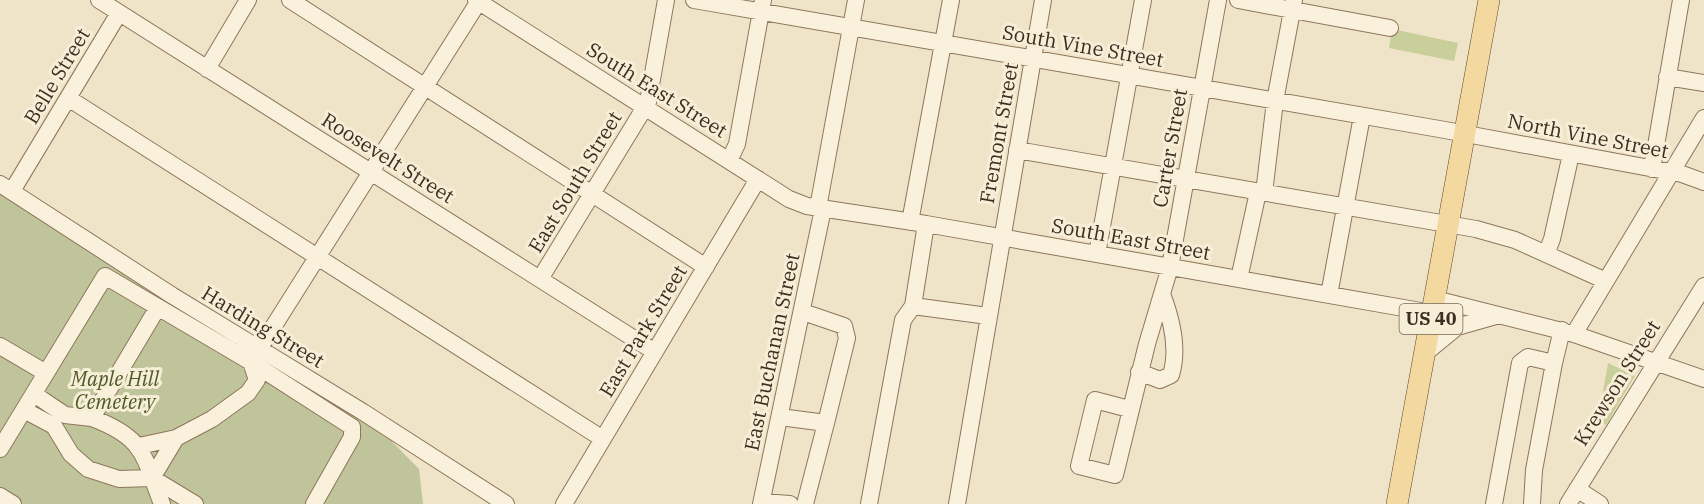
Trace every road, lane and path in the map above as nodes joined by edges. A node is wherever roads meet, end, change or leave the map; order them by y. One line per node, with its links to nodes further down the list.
1 (99, 0): 17 (street, Roosevelt Street)
2 (248, 0): 22 (street)
3 (290, 0): 26 (street)
4 (666, 0): 30 (street)
5 (694, 0): 16 (street, South Vine Street)
6 (856, 0): 18 (street, East Buchanan Street)
7 (951, 0): 20 (street)
8 (1044, 0): 21 (street, Fremont Street)
9 (1143, 0): 23 (street)
10 (1218, 0): 27 (street, Carter Street)
11 (1238, 0): 15 (street)
12 (1489, 0): 33 (main road, US 40)
13 (1681, 0): 24 (street)
14 (478, 1): 26 (street); 30 (street, South East Street)
15 (1293, 5): 19 (street); 29 (street)
16 (762, 6): 18 (street, South Vine Street); 36 (street)
17 (119, 13): 22 (street, Roosevelt Street); 28 (street, Belle Street)
18 (851, 27): 20 (street, South Vine Street); 48 (street, East Buchanan Street)
19 (1390, 28)
20 (944, 44): 21 (street, South Vine Street); 49 (street)
21 (1033, 59): 23 (street, South Vine Street); 34 (street, Fremont Street)
22 (207, 69): 39 (street, Roosevelt Street)
23 (1129, 75): 27 (street, South Vine Street); 37 (street)
24 (1668, 77): 25 (street); 38 (street)
25 (1704, 83)
26 (425, 85): 39 (street); 46 (street)
27 (1202, 88): 29 (street, South Vine Street); 42 (street, Carter Street)
28 (68, 98): 44 (street, Belle Street); 54 (street)
29 (1275, 101): 31 (street, South Vine Street); 45 (street)
30 (645, 107): 36 (street, South East Street); 46 (street, East South Street)
31 (1362, 116): 33 (street, South Vine Street); 47 (street)
32 (1704, 118): 40 (street)
33 (1464, 134): 35 (street, North Vine Street); 50 (main road, US 40)
34 (1017, 150): 37 (street); 51 (street, Fremont Street)
35 (1571, 154): 38 (street, North Vine Street); 53 (street)
36 (729, 160): 41 (street, South East Street)
37 (1113, 166): 42 (street); 52 (street)
38 (1652, 169): 40 (street, North Vine Street)
39 (370, 172): 54 (street); 57 (street, Roosevelt Street)
40 (1671, 172): 43 (street, North Vine Street); 59 (street)
41 (758, 179): 48 (street, South East Street); 55 (street, East Park Street)
42 (1186, 179): 45 (street); 56 (street, Carter Street)
43 (1704, 182)
44 (6, 187): 73 (street, Harding Street)
45 (1261, 192): 47 (street); 58 (street)
46 (592, 194): 55 (street); 57 (street, East South Street)
47 (1346, 207): 50 (street); 62 (street)
48 (821, 208): 49 (street, South East Street); 66 (street, East Buchanan Street)
49 (918, 223): 51 (street, South East Street); 63 (street)
50 (1448, 225): 53 (street); 64 (main road, US 40)
51 (1002, 237): 52 (street, South East Street); 68 (street, Fremont Street)
52 (1097, 254): 56 (street, South East Street)
53 (1546, 254): 59 (street)
54 (317, 256): 73 (street); 87 (street)
55 (706, 267): 71 (street, East Park Street)
56 (1170, 267): 58 (street, South East Street); 61 (street, Carter Street)
57 (540, 279): 71 (street, Roosevelt Street)
58 (1239, 279): 62 (street, South East Street)
59 (1606, 281): 69 (street)
60 (1704, 286): 74 (street, Krewson Street)
61 (1162, 294): 76 (street, Carter Street); 76 (street)
62 (1329, 295): 64 (street, South East Street)
63 (913, 306): 68 (street); 101 (street)
64 (1434, 306): 67 (street, South East Street); 72 (main road, US 40)
65 (158, 307): 73 (street); 77 (street); 83 (street)
66 (803, 312): 82 (street, East Buchanan Street); 84 (street)
67 (1500, 315): 69 (street, South East Street); 72 (street)
68 (988, 316): 102 (street, Fremont Street)
69 (1568, 332): 74 (street, South East Street); 75 (street)
70 (0, 346): 77 (street)
71 (655, 352): 87 (street, East Park Street)
72 (1424, 354): 103 (main road, US 40)
73 (255, 356): 85 (street); 96 (street); 97 (street, Harding Street)
74 (1655, 361): 78 (street, South East Street); 91 (street, Krewson Street)
75 (1554, 363): 104 (street); 105 (street)
76 (1139, 372): 80 (street, Carter Street)
77 (46, 373): 79 (street)
78 (1704, 379)
79 (34, 394): 81 (street); 83 (street)
80 (1130, 409): 80 (street, Carter Street)
81 (24, 410): 86 (street); 89 (street)
82 (780, 417): 84 (street); 92 (street, East Buchanan Street)
83 (92, 418): 88 (street)
84 (826, 423): 100 (street)
85 (176, 438): 88 (street); 89 (street)
86 (3, 439)
87 (603, 439): 98 (street, East Park Street)
88 (139, 446): 89 (street)
89 (152, 478): 94 (street); 95 (street)
90 (0, 496): 93 (street)
91 (1572, 497): 106 (street)
92 (762, 503): 99 (street)
93 (13, 504)
94 (162, 504)
95 (195, 504)
96 (314, 504)
97 (506, 504)
98 (564, 504)
99 (790, 504)
100 (805, 504)
101 (869, 504)
102 (957, 504)
103 (1397, 504)
104 (1494, 504)
105 (1532, 504)
106 (1600, 504)

